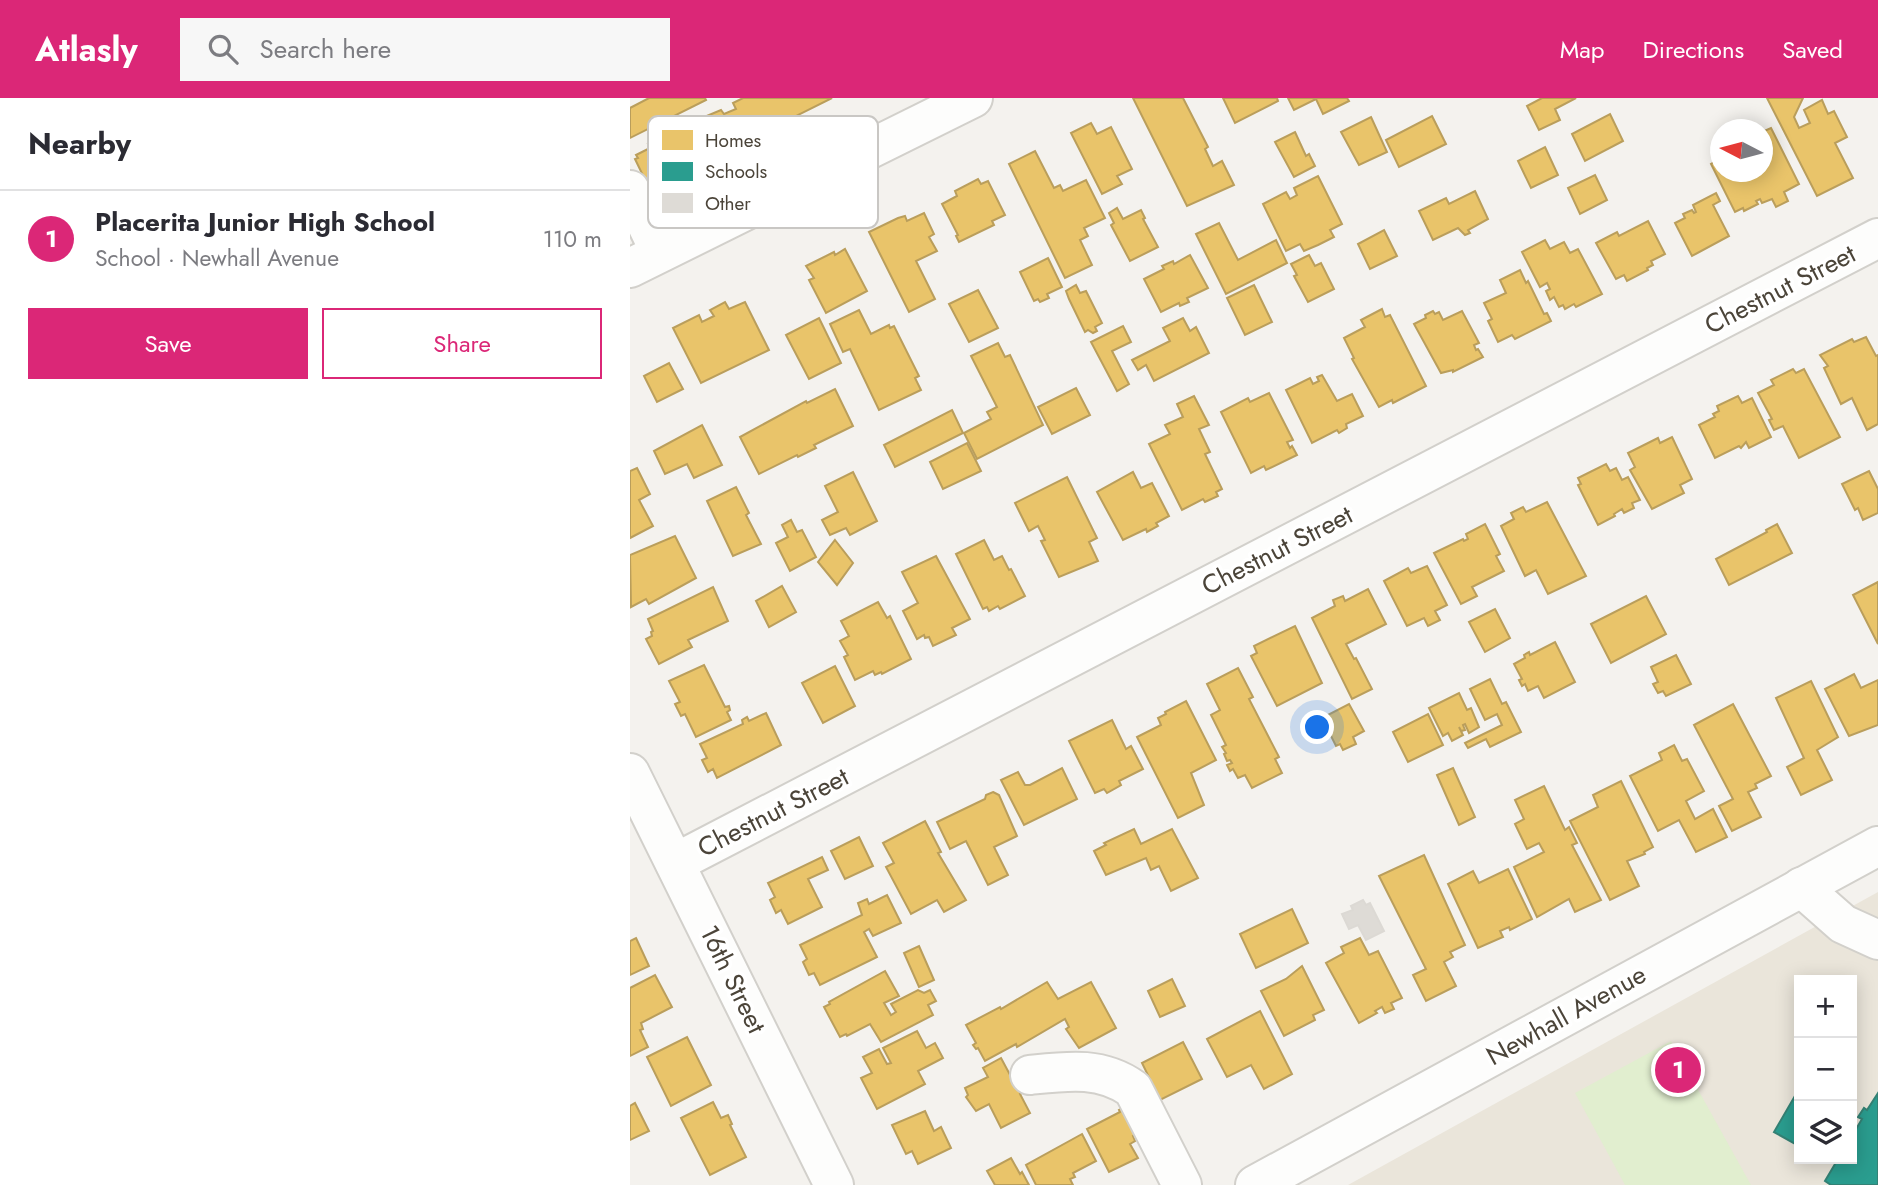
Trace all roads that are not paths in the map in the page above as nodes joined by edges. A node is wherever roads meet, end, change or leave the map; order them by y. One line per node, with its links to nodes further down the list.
1 (973, 98): 2 (street)
2 (878, 145)
3 (630, 190): 6 (street)
4 (710, 228): 6 (street)
5 (1878, 238): 9 (street, Chestnut Street)
6 (645, 260)
7 (630, 773): 9 (street, 16th Street)
8 (1878, 846): 10 (street, Newhall Avenue)
9 (675, 863): 13 (street, 16th Street)
10 (1801, 887): 11 (street); 15 (street, Newhall Avenue)
11 (1878, 940)
12 (1030, 1075): 14 (street)
13 (834, 1185)
14 (1182, 1185)
15 (1255, 1185)

